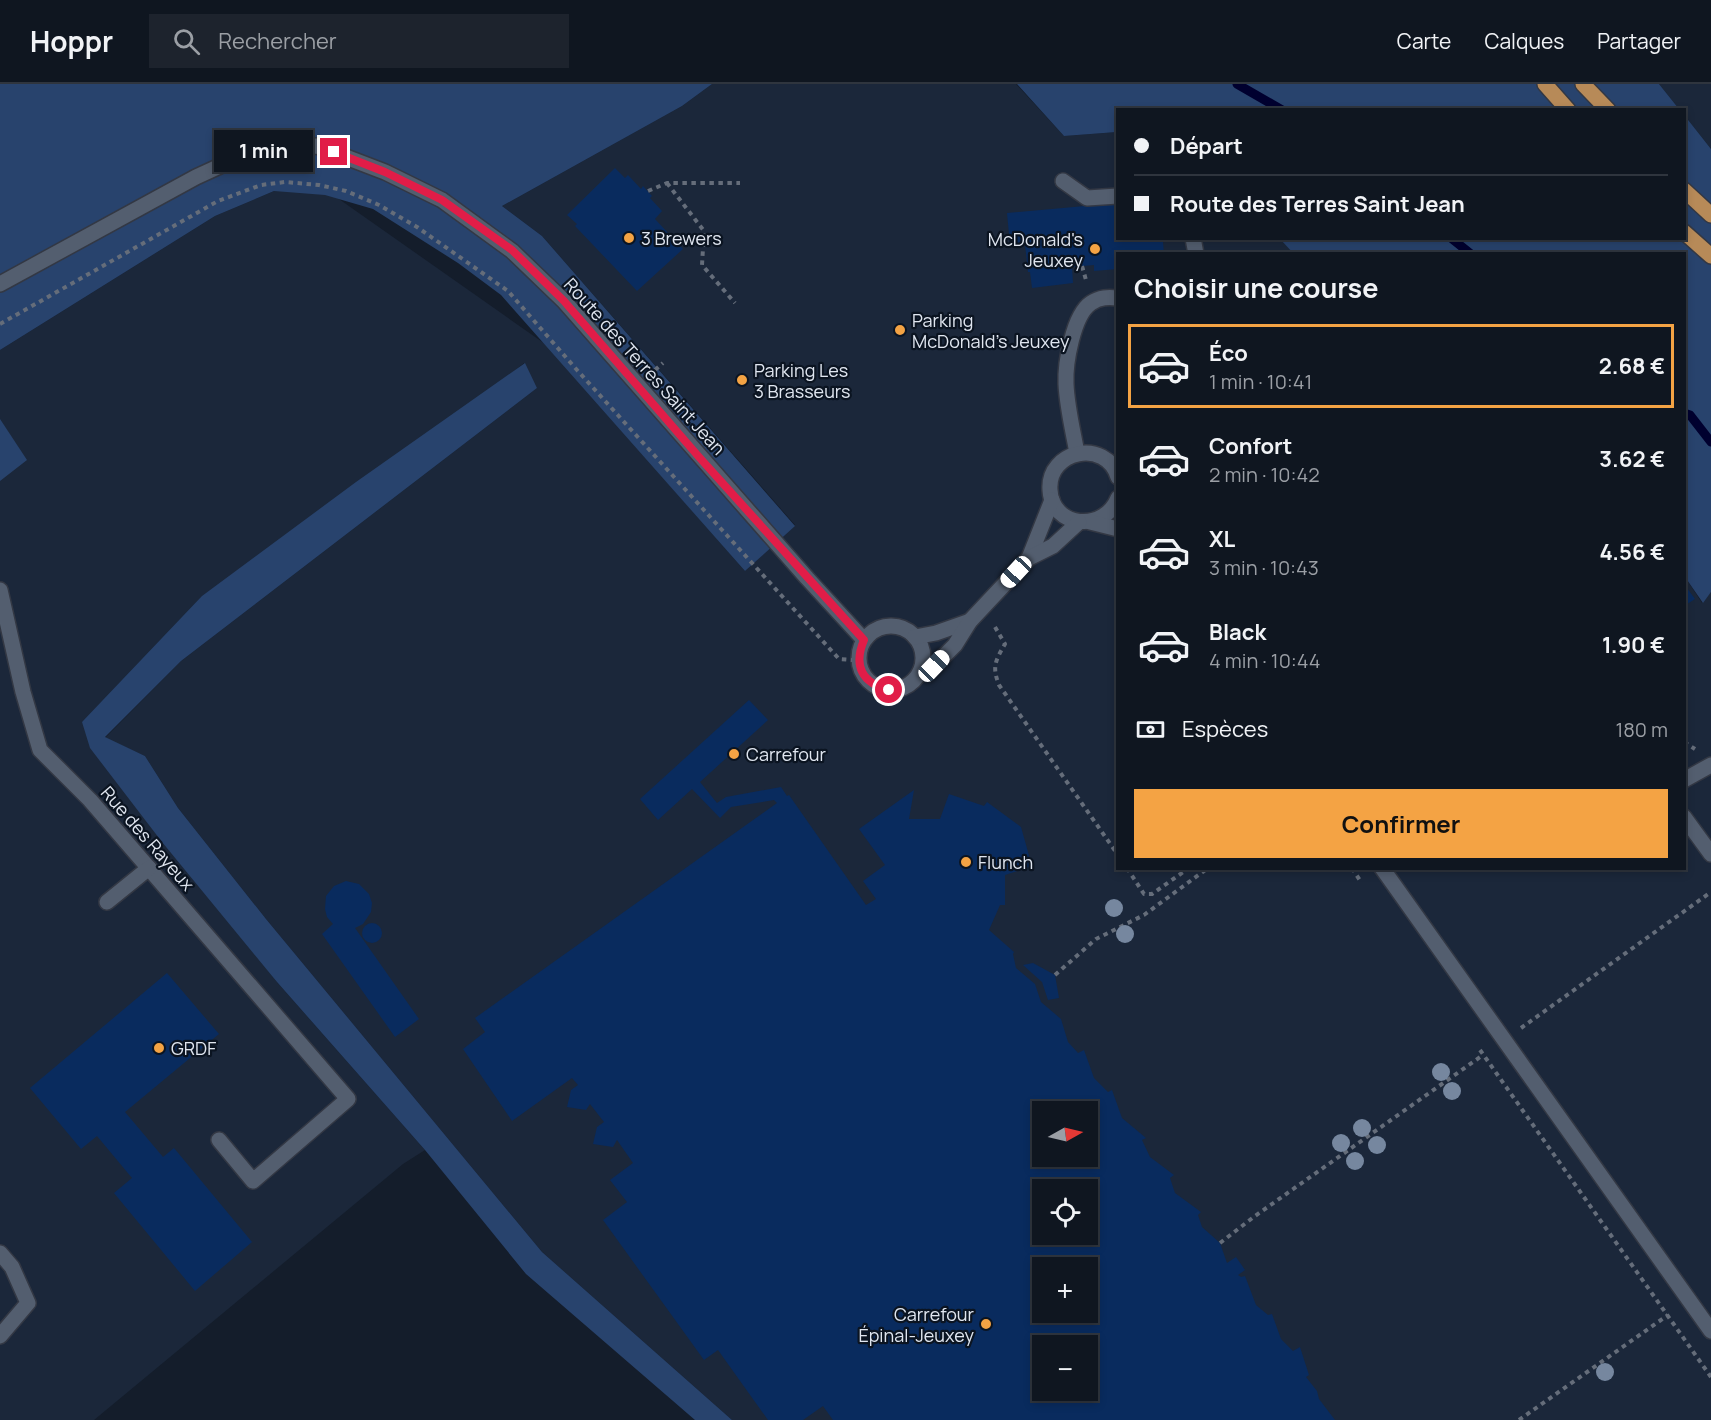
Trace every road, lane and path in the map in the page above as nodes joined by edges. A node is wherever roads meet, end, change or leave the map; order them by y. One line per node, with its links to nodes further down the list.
1 (1545, 84): 3 (main road)
2 (1583, 84): 4 (main road)
3 (1566, 108)
4 (1606, 108)
5 (1063, 181): 10 (street)
6 (667, 183): 7 (path); 8 (path); 16 (path)
7 (740, 183)
8 (648, 190)
9 (1686, 192): 11 (main road)
10 (1116, 196)
11 (1711, 215)
12 (1686, 234): 13 (main road)
13 (1711, 256)
14 (0, 284): 32 (street, Route des Terres Saint Jean)
15 (1110, 298): 20 (street)
16 (735, 303)
17 (0, 324): 33 (path)
18 (663, 363): 19 (path)
19 (651, 373)
20 (1077, 453): 22 (street); 24 (street)
21 (1116, 454): 22 (street)
22 (1102, 457): 23 (street)
23 (1116, 474)
24 (1052, 500): 26 (street); 28 (street)
25 (1116, 502): 26 (street)
26 (1085, 522): 27 (street); 28 (street)
27 (1116, 529)
28 (1029, 558): 30 (street)
29 (0, 590): 40 (street, Rue des Rayeux)
30 (975, 616): 31 (street); 34 (street); 38 (path)
31 (915, 637): 32 (street); 34 (street)
32 (864, 640): 33 (street)
33 (859, 661): 34 (street)
34 (921, 670)
35 (1711, 765): 36 (street)
36 (1686, 779)
37 (1686, 820): 39 (street)
38 (1116, 852)
39 (1711, 854)
40 (149, 868): 48 (street); 53 (street, Rue des Rayeux)
41 (1128, 870): 42 (path)
42 (1186, 870)
43 (1205, 870): 49 (path)
44 (1353, 870): 46 (path)
45 (1383, 870): 50 (street)
46 (1365, 887)
47 (1711, 892): 50 (path)
48 (107, 902)
49 (1055, 975)
50 (1504, 1041): 52 (path); 56 (street)
51 (1478, 1047): 52 (path)
52 (1484, 1055): 54 (path); 57 (path)
53 (219, 1140)
54 (1220, 1243)
55 (0, 1253): 59 (street)
56 (1689, 1299): 57 (path); 58 (street)
57 (1667, 1315): 60 (path); 61 (path)
58 (1711, 1331)
59 (0, 1336)
60 (1711, 1377)
61 (1519, 1420)

